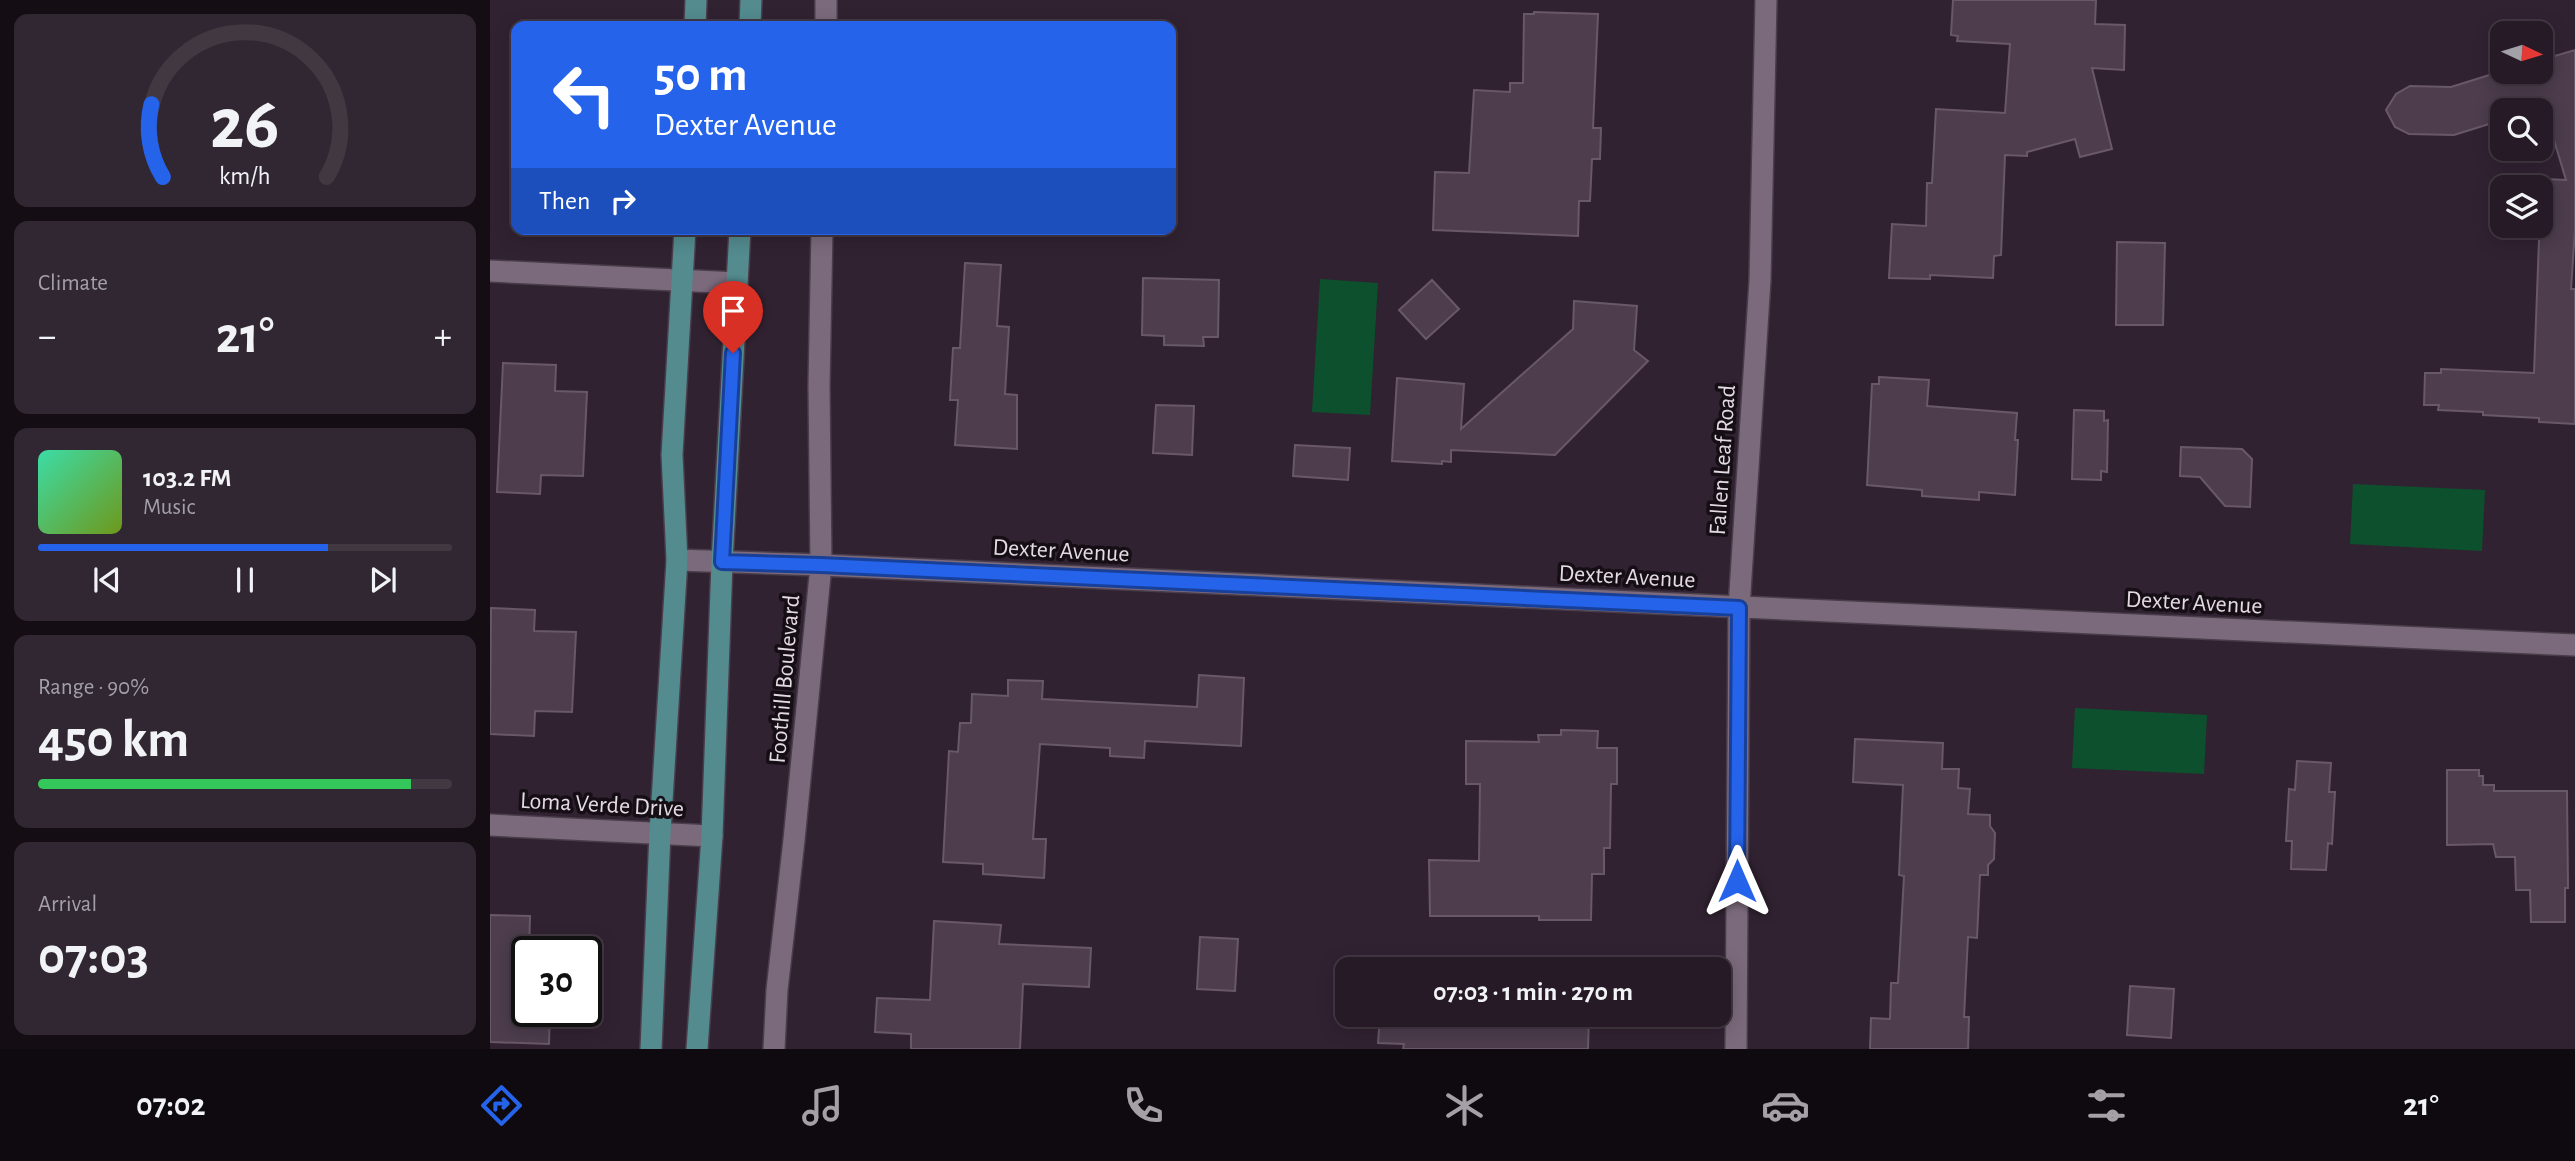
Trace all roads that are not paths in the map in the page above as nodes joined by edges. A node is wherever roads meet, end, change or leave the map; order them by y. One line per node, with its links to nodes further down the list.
1 (696, 0): 5 (main road)
2 (751, 0): 6 (main road)
3 (826, 0): 7 (street)
4 (1766, 0): 17 (street, Fallen Leaf Road)
5 (695, 21)
6 (750, 21)
7 (826, 21)
8 (685, 235): 12 (main road)
9 (740, 235): 13 (main road)
10 (822, 235): 16 (street, Foothill Boulevard)
11 (490, 271): 12 (street)
12 (682, 281): 13 (street); 14 (main road)
13 (737, 283): 15 (main road)
14 (677, 560): 15 (street, Dexter Avenue); 20 (main road)
15 (722, 562): 16 (street, Dexter Avenue); 21 (main road)
16 (821, 565): 17 (street, Dexter Avenue); 24 (street, Foothill Boulevard)
17 (1739, 608): 18 (street, Dexter Avenue); 25 (street, Fallen Leaf Road)
18 (2575, 645)
19 (490, 825): 20 (street, Loma Verde Drive)
20 (660, 833): 21 (street, Loma Verde Drive); 22 (main road)
21 (712, 836): 23 (main road)
22 (651, 1049)
23 (697, 1049)
24 (774, 1049)
25 (1736, 1049)

